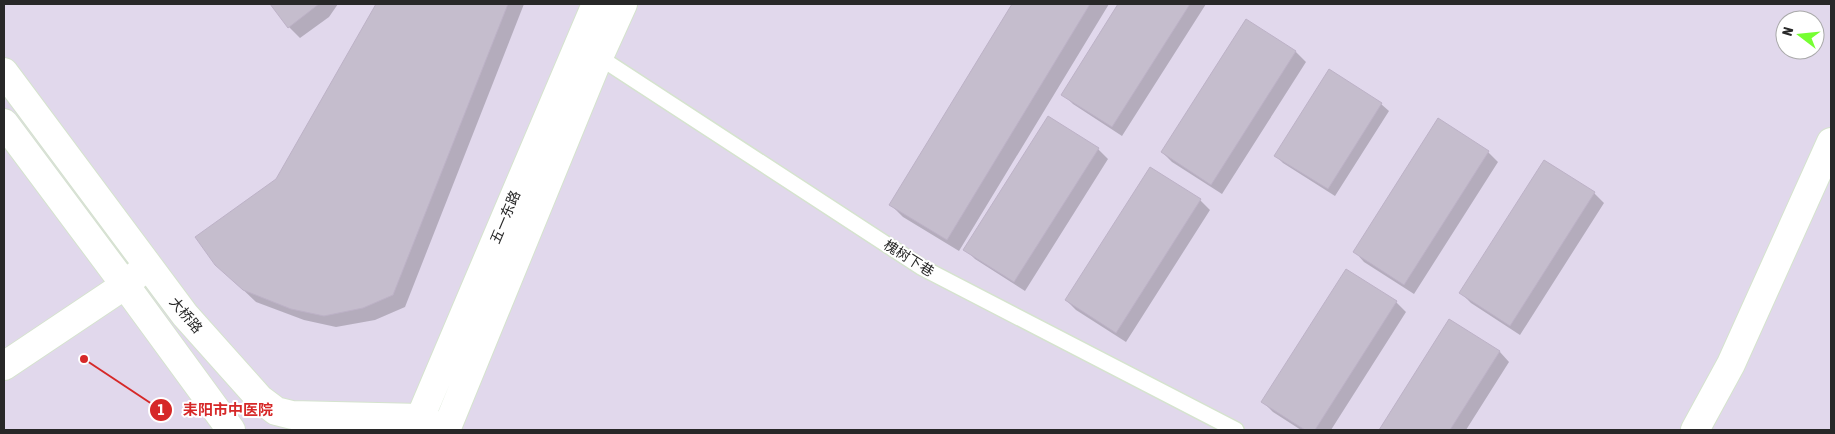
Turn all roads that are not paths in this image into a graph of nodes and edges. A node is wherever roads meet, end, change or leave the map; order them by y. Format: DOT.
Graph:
graph roads {
  1 [pos="596,4"];
  2 [pos="623,4"];
  3 [pos="599,57"];
  4 [pos="4,72"];
  5 [pos="4,123"];
  6 [pos="1831,142"];
  7 [pos="147,266"];
  8 [pos="125,285"];
  9 [pos="4,366"];
  10 [pos="432,427"];
  11 [pos="231,430"];
  12 [pos="1236,430"];
  13 [pos="1695,430"];
  1 -- 10 [label="street, 五一东路"];
  2 -- 3 [label="street, 五一东路"];
  3 -- 10 [label="street, 五一东路"];
  3 -- 12 [label="lane, 槐树下巷"];
  4 -- 7 [label="street, 大桥路"];
  5 -- 8 [label="street"];
  6 -- 13 [label="street"];
  7 -- 8 [label="street"];
  7 -- 10 [label="street, 大桥路"];
  8 -- 9 [label="street"];
  8 -- 11 [label="street"];
}
